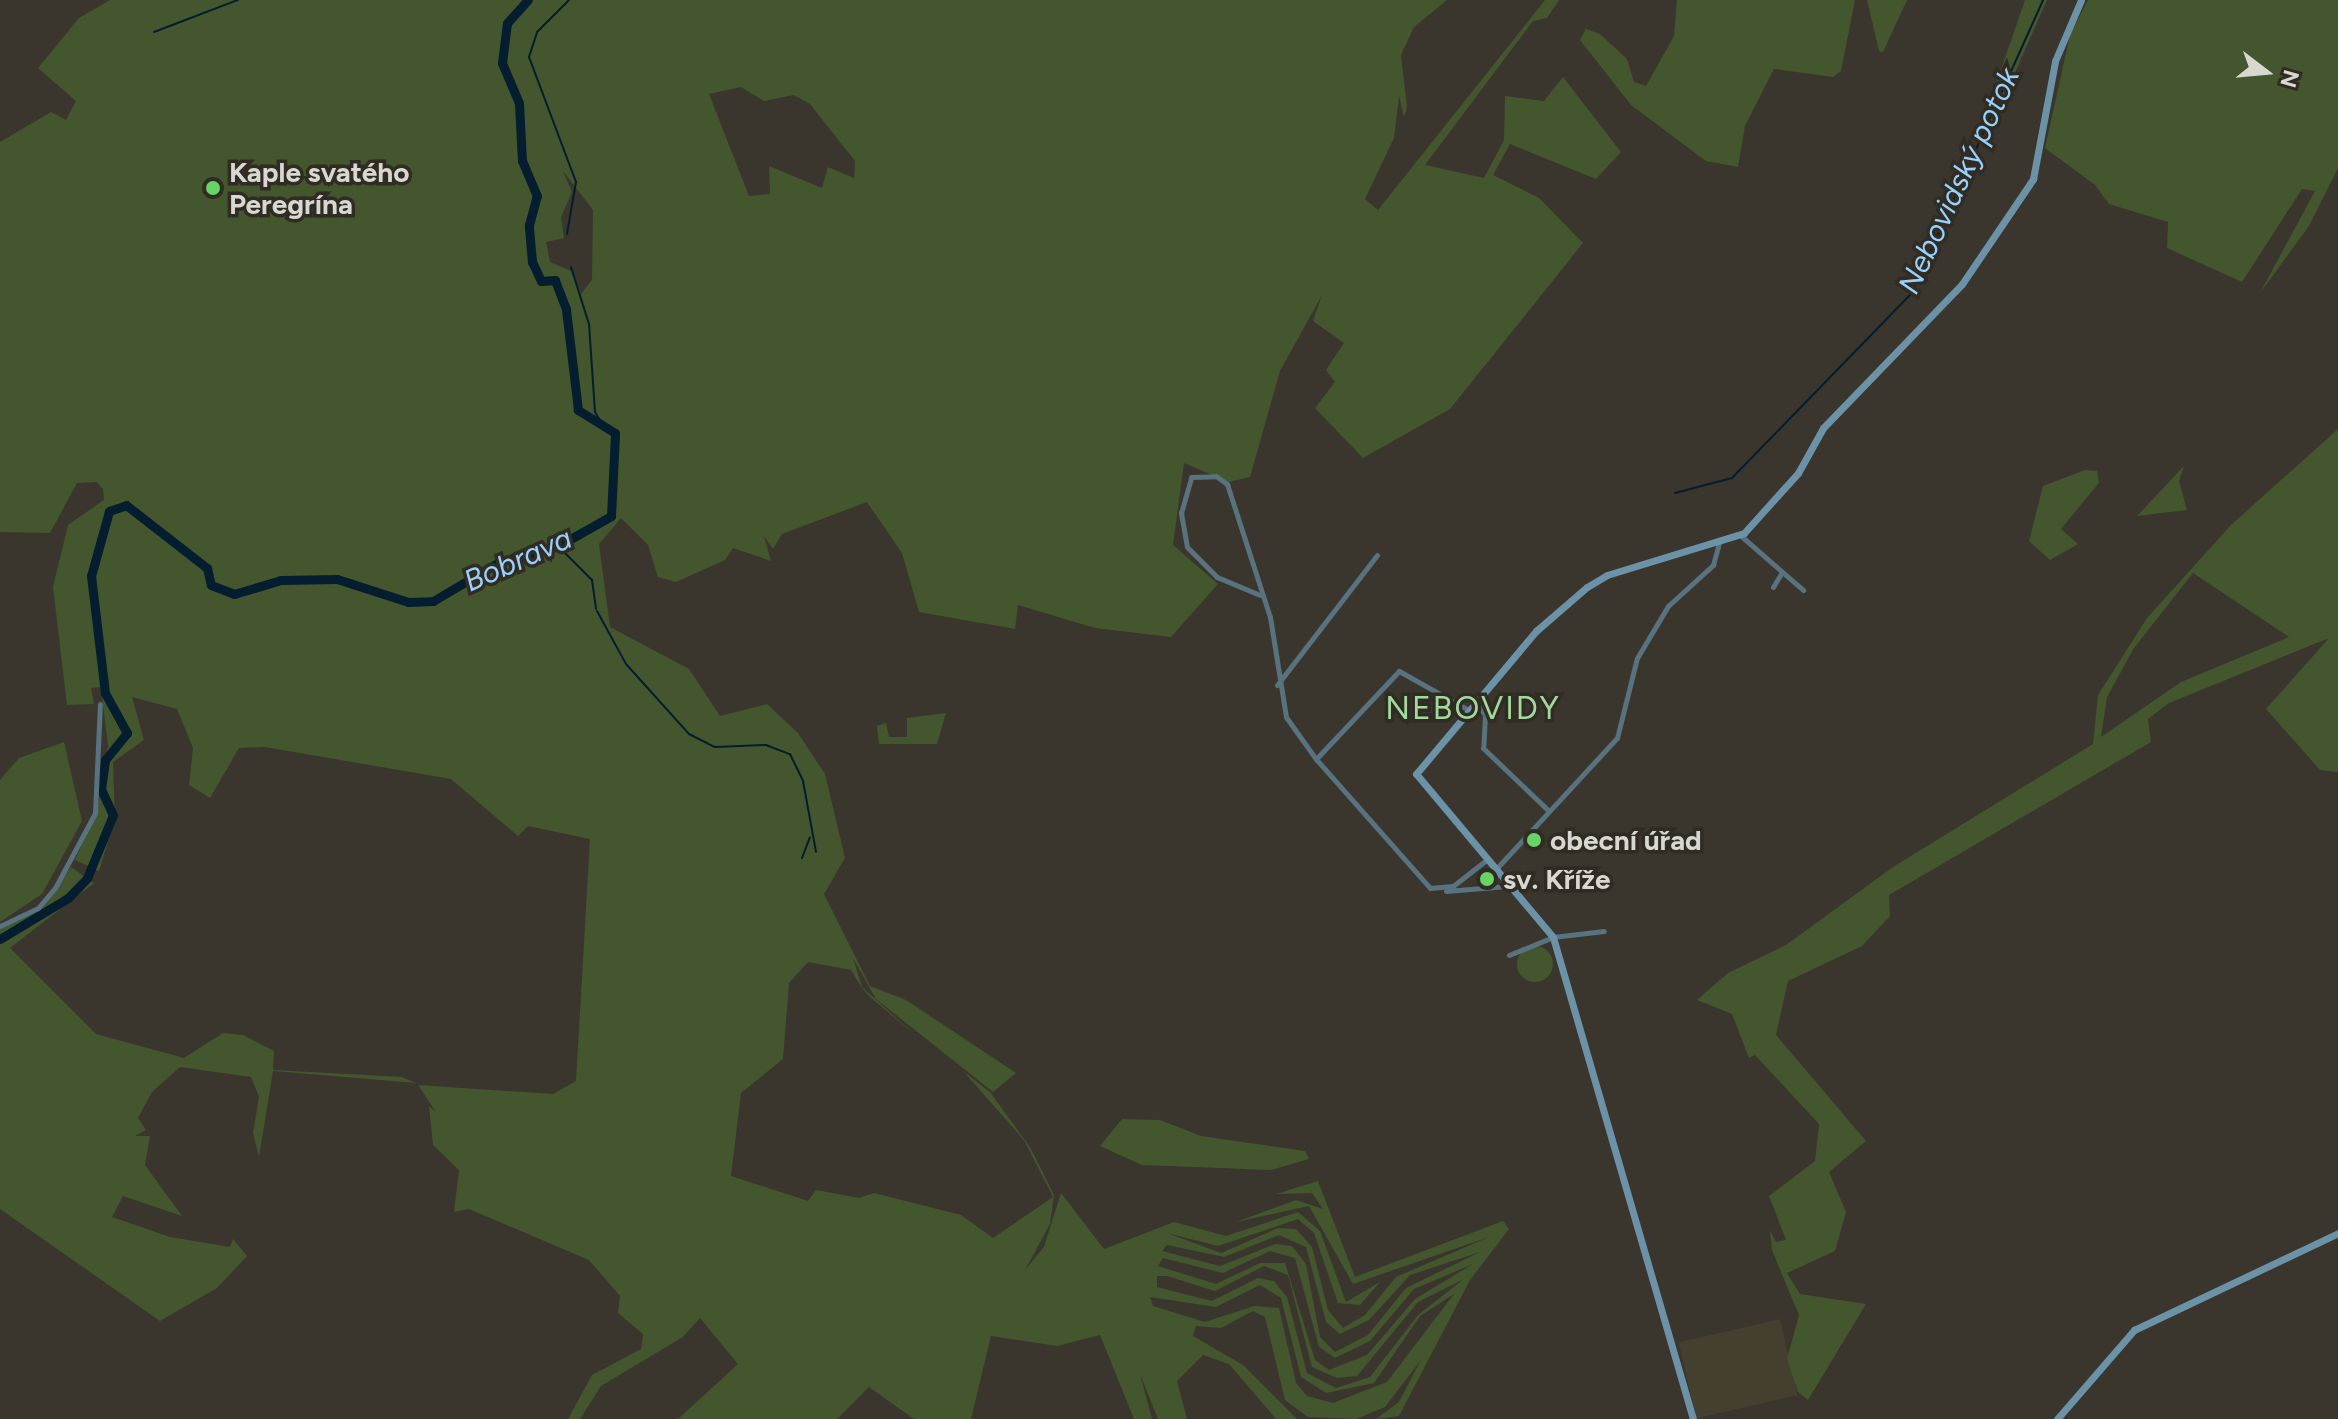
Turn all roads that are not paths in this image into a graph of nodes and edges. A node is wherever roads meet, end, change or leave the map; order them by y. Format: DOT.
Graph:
graph roads {
  1 [pos="2081,0"];
  2 [pos="1740,535"];
  3 [pos="1719,543"];
  4 [pos="1377,555"];
  5 [pos="1782,572"];
  6 [pos="1773,587"];
  7 [pos="1803,590"];
  8 [pos="1260,595"];
  9 [pos="1277,685"];
  10 [pos="1474,699"];
  11 [pos="100,704"];
  12 [pos="1465,708"];
  13 [pos="1316,759"];
  14 [pos="1549,811"];
  15 [pos="1485,861"];
  16 [pos="1494,870"];
  17 [pos="1508,886"];
  18 [pos="1441,890"];
  19 [pos="0,926"];
  20 [pos="1604,931"];
  21 [pos="1553,937"];
  22 [pos="1509,955"];
  23 [pos="2338,1233"];
  24 [pos="1693,1419"];
  25 [pos="2057,1419"];
  1 -- 2 [label="street"];
  2 -- 3 [label="street"];
  2 -- 5 [label="street"];
  3 -- 10 [label="street"];
  3 -- 14 [label="street"];
  4 -- 9 [label="street"];
  5 -- 6 [label="street"];
  5 -- 7 [label="street"];
  8 -- 8 [label="street"];
  8 -- 9 [label="street"];
  9 -- 13 [label="street"];
  10 -- 12 [label="street"];
  10 -- 14 [label="street"];
  11 -- 19 [label="street"];
  12 -- 13 [label="street"];
  12 -- 15 [label="street"];
  13 -- 18 [label="street"];
  14 -- 16 [label="street"];
  15 -- 16 [label="street"];
  15 -- 18 [label="street"];
  16 -- 17 [label="street"];
  17 -- 18 [label="street"];
  17 -- 21 [label="street"];
  20 -- 21 [label="street"];
  21 -- 22 [label="street"];
  21 -- 24 [label="street"];
  23 -- 25 [label="street"];
}
